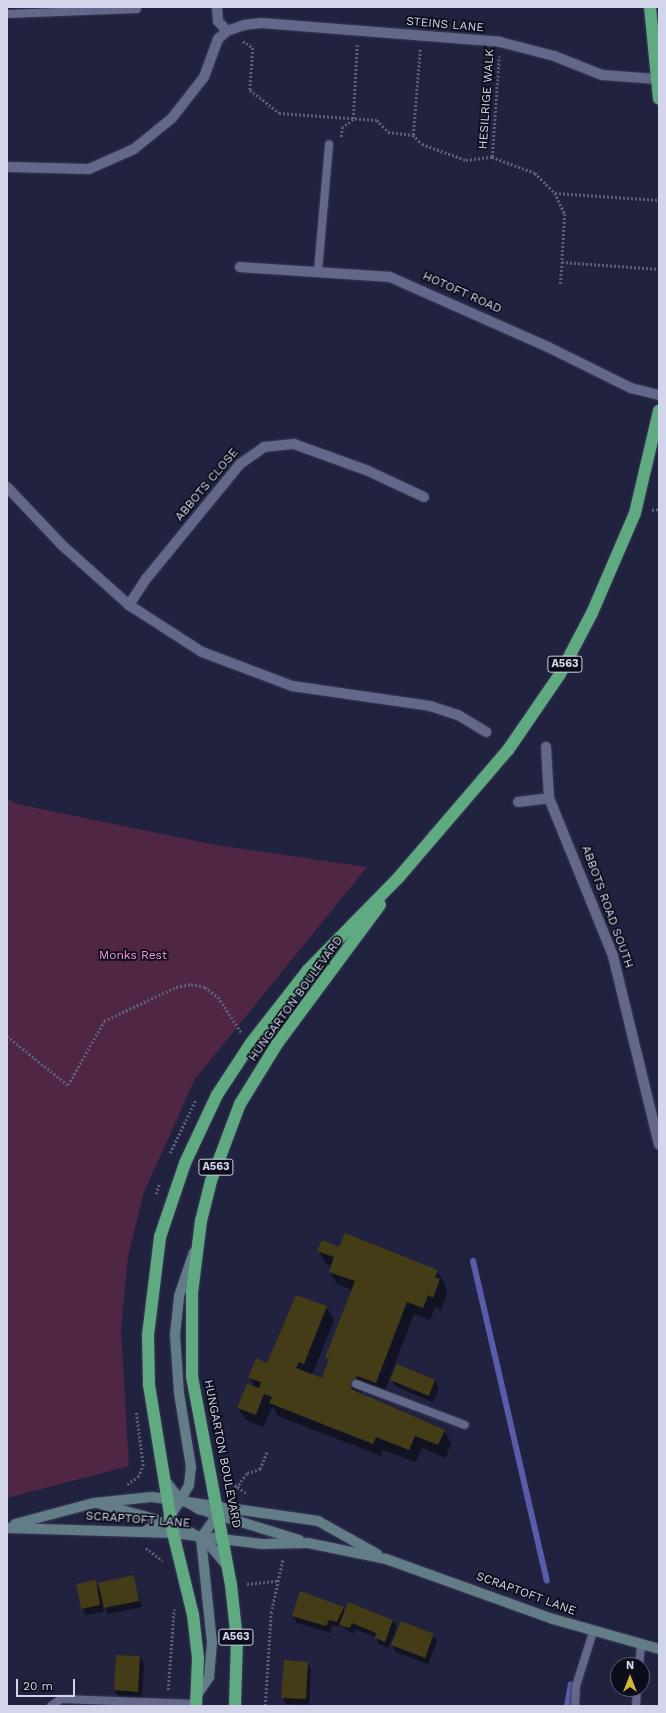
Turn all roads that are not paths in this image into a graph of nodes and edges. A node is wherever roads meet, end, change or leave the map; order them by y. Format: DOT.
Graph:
graph roads {
  1 [pos="218,7"];
  2 [pos="650,7"];
  3 [pos="137,9"];
  4 [pos="7,14"];
  5 [pos="227,31"];
  6 [pos="657,79"];
  7 [pos="659,99"];
  8 [pos="329,144"];
  9 [pos="7,167"];
  10 [pos="240,267"];
  11 [pos="318,271"];
  12 [pos="659,395"];
  13 [pos="659,411"];
  14 [pos="7,487"];
  15 [pos="424,497"];
  16 [pos="129,604"];
  17 [pos="486,732"];
  18 [pos="546,747"];
  19 [pos="549,798"];
  20 [pos="518,802"];
  21 [pos="399,877"];
  22 [pos="659,1144"];
  23 [pos="198,1240"];
  24 [pos="356,1384"];
  25 [pos="465,1425"];
  26 [pos="164,1478"];
  27 [pos="167,1499"];
  28 [pos="183,1501"];
  29 [pos="94,1503"];
  30 [pos="218,1511"];
  31 [pos="170,1523"];
  32 [pos="7,1527"];
  33 [pos="143,1532"];
  34 [pos="201,1538"];
  35 [pos="225,1542"];
  36 [pos="308,1543"];
  37 [pos="386,1559"];
  38 [pos="229,1569"];
  39 [pos="593,1632"];
  40 [pos="641,1646"];
  41 [pos="659,1649"];
  42 [pos="640,1657"];
  43 [pos="196,1702"];
  44 [pos="51,1706"];
  45 [pos="235,1706"];
  46 [pos="575,1706"];
  1 -- 5 [label="street"];
  2 -- 6 [label="highway"];
  3 -- 4 [label="lane"];
  5 -- 6 [label="street, STEINS LANE"];
  5 -- 9 [label="street"];
  6 -- 7 [label="highway"];
  8 -- 11 [label="lane"];
  10 -- 11 [label="street, HOTOFT ROAD"];
  11 -- 12 [label="street, HOTOFT ROAD"];
  13 -- 21 [label="highway, HUNGARTON BOULEVARD / A563"];
  14 -- 16 [label="street"];
  15 -- 16 [label="street, ABBOTS CLOSE"];
  16 -- 17 [label="street"];
  18 -- 19 [label="street, ABBOTS ROAD SOUTH"];
  19 -- 20 [label="street"];
  19 -- 22 [label="street, ABBOTS ROAD SOUTH"];
  21 -- 23 [label="highway, HUNGARTON BOULEVARD / A563"];
  21 -- 26 [label="highway, HUNGARTON BOULEVARD / A563"];
  23 -- 28 [label="street"];
  23 -- 30 [label="highway, HUNGARTON BOULEVARD / A563"];
  24 -- 25 [label="lane"];
  26 -- 27 [label="highway, HUNGARTON BOULEVARD / A563"];
  26 -- 28 [label="street"];
  27 -- 28 [label="street, SCRAPTOFT LANE"];
  27 -- 29 [label="street, SCRAPTOFT LANE"];
  27 -- 31 [label="highway, HUNGARTON BOULEVARD / A563"];
  28 -- 30 [label="street, SCRAPTOFT LANE"];
  28 -- 31 [label="street"];
  29 -- 31 [label="street"];
  29 -- 32 [label="street, SCRAPTOFT LANE"];
  30 -- 34 [label="street"];
  30 -- 35 [label="highway, HUNGARTON BOULEVARD / A563"];
  30 -- 36 [label="street"];
  30 -- 37 [label="street, SCRAPTOFT LANE"];
  31 -- 33 [label="street, SCRAPTOFT LANE"];
  31 -- 33 [label="street"];
  31 -- 34 [label="street, SCRAPTOFT LANE"];
  31 -- 43 [label="highway, A563"];
  32 -- 33 [label="street, SCRAPTOFT LANE"];
  34 -- 35 [label="street, SCRAPTOFT LANE"];
  34 -- 38 [label="street"];
  34 -- 43 [label="street"];
  35 -- 36 [label="street, SCRAPTOFT LANE"];
  35 -- 38 [label="highway, A563"];
  36 -- 37 [label="street, SCRAPTOFT LANE"];
  37 -- 39 [label="street, SCRAPTOFT LANE"];
  38 -- 45 [label="highway, A563"];
  39 -- 40 [label="street, SCRAPTOFT LANE"];
  39 -- 46 [label="lane"];
  40 -- 41 [label="street, SCRAPTOFT LANE"];
  40 -- 42 [label="lane"];
  43 -- 44 [label="lane"];
}
